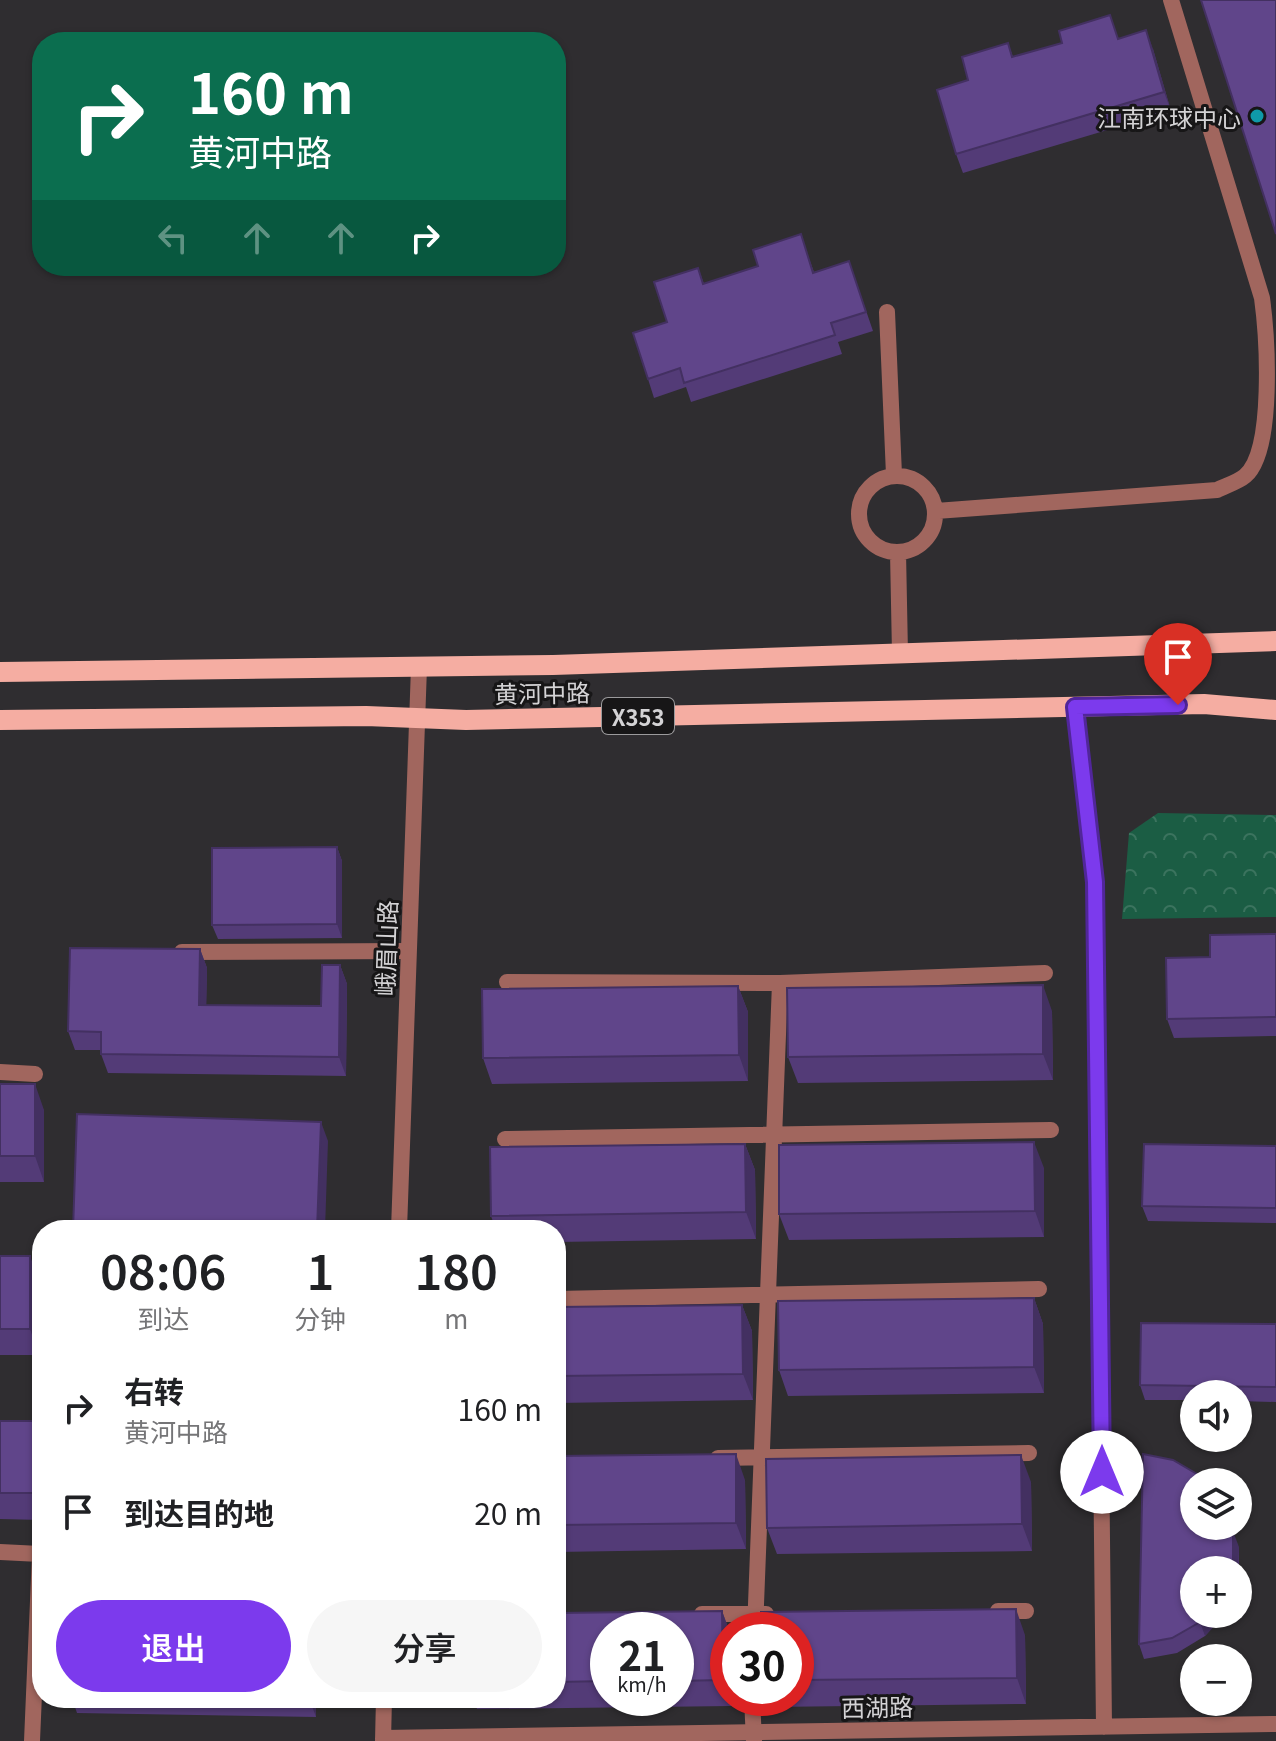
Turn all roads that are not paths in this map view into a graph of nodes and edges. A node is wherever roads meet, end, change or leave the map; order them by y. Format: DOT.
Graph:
graph roads {
  1 [pos="1171,0"];
  2 [pos="887,312"];
  3 [pos="894,475"];
  4 [pos="936,511"];
  5 [pos="898,552"];
  6 [pos="1276,641"];
  7 [pos="900,654"];
  8 [pos="419,667"];
  9 [pos="0,672"];
  10 [pos="1075,707"];
  11 [pos="1276,710"];
  12 [pos="418,719"];
  13 [pos="0,720"];
  14 [pos="408,951"];
  15 [pos="159,952"];
  16 [pos="1045,973"];
  17 [pos="507,982"];
  18 [pos="780,983"];
  19 [pos="0,1072"];
  20 [pos="35,1074"];
  21 [pos="1051,1130"];
  22 [pos="773,1135"];
  23 [pos="505,1139"];
  24 [pos="399,1220"];
  25 [pos="1039,1289"];
  26 [pos="768,1295"];
  27 [pos="566,1299"];
  28 [pos="1029,1453"];
  29 [pos="761,1458"];
  30 [pos="698,1459"];
  31 [pos="0,1552"];
  32 [pos="32,1554"];
  33 [pos="979,1611"];
  34 [pos="1026,1611"];
  35 [pos="756,1612"];
  36 [pos="33,1708"];
  37 [pos="384,1708"];
  38 [pos="752,1716"];
  39 [pos="1276,1724"];
  40 [pos="1104,1727"];
  41 [pos="752,1737"];
  42 [pos="383,1739"];
  43 [pos="32,1741"];
  1 -- 4 [label="street"];
  2 -- 3 [label="street"];
  3 -- 4 [label="street"];
  3 -- 5 [label="street"];
  4 -- 5 [label="street"];
  5 -- 7 [label="street"];
  6 -- 7 [label="main road, 黄河中路 / X353"];
  7 -- 8 [label="main road, 黄河中路 / X353"];
  8 -- 9 [label="main road, 黄河中路 / X353"];
  8 -- 12 [label="street, 峨眉山路"];
  10 -- 11 [label="main road, 黄河中路 / X353"];
  10 -- 12 [label="main road, 黄河中路 / X353"];
  10 -- 40 [label="street"];
  12 -- 13 [label="main road, 黄河中路 / X353"];
  12 -- 14 [label="street, 峨眉山路"];
  14 -- 15 [label="street"];
  14 -- 24 [label="street, 峨眉山路"];
  16 -- 18 [label="street"];
  17 -- 18 [label="street"];
  18 -- 22 [label="street"];
  19 -- 20 [label="street"];
  21 -- 22 [label="street"];
  22 -- 23 [label="street"];
  22 -- 26 [label="street"];
  25 -- 26 [label="street"];
  26 -- 27 [label="street"];
  26 -- 29 [label="street"];
  28 -- 29 [label="street"];
  29 -- 30 [label="street"];
  29 -- 35 [label="street"];
  31 -- 32 [label="street"];
  33 -- 34 [label="street"];
  36 -- 43 [label="street"];
  37 -- 42 [label="street"];
  38 -- 41 [label="street"];
  39 -- 40 [label="street, 西湖路"];
  40 -- 41 [label="street, 西湖路"];
  41 -- 42 [label="street, 西湖路"];
}
